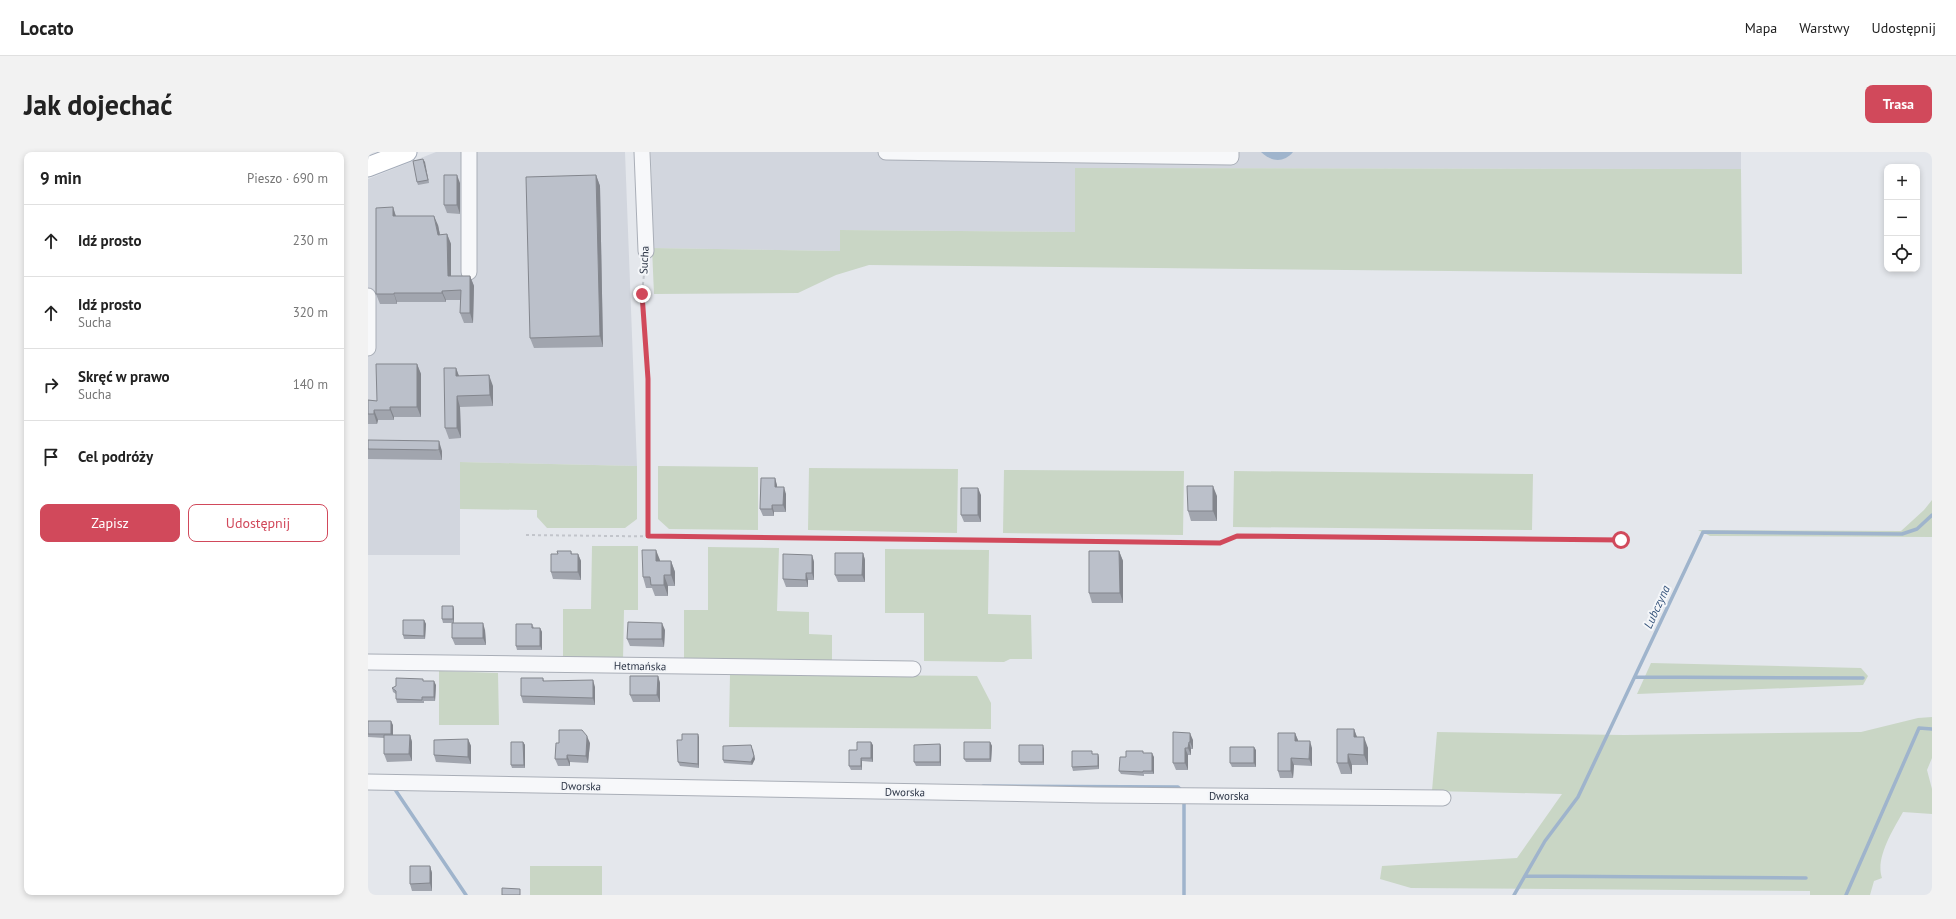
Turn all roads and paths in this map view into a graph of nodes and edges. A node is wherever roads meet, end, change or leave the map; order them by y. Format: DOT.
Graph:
graph roads {
  1 [pos="407,152"];
  2 [pos="469,152"];
  3 [pos="642,152"];
  4 [pos="886,152"];
  5 [pos="1231,152"];
  6 [pos="368,167"];
  7 [pos="646,251"];
  8 [pos="469,272"];
  9 [pos="368,296"];
  10 [pos="368,339"];
  11 [pos="368,348"];
  12 [pos="526,535"];
  13 [pos="648,536"];
  14 [pos="1621,540"];
  15 [pos="368,662"];
  16 [pos="913,669"];
  17 [pos="368,782"];
  18 [pos="1443,798"];
  1 -- 6 [label="main road"];
  2 -- 8 [label="street"];
  3 -- 7 [label="street, Sucha"];
  4 -- 5 [label="street"];
  7 -- 13 [label="path, Sucha"];
  9 -- 10 [label="street"];
  10 -- 11 [label="street"];
  12 -- 13 [label="path"];
  13 -- 14 [label="path"];
  15 -- 16 [label="street, Hetmańska"];
  17 -- 18 [label="street, Dworska"];
}
